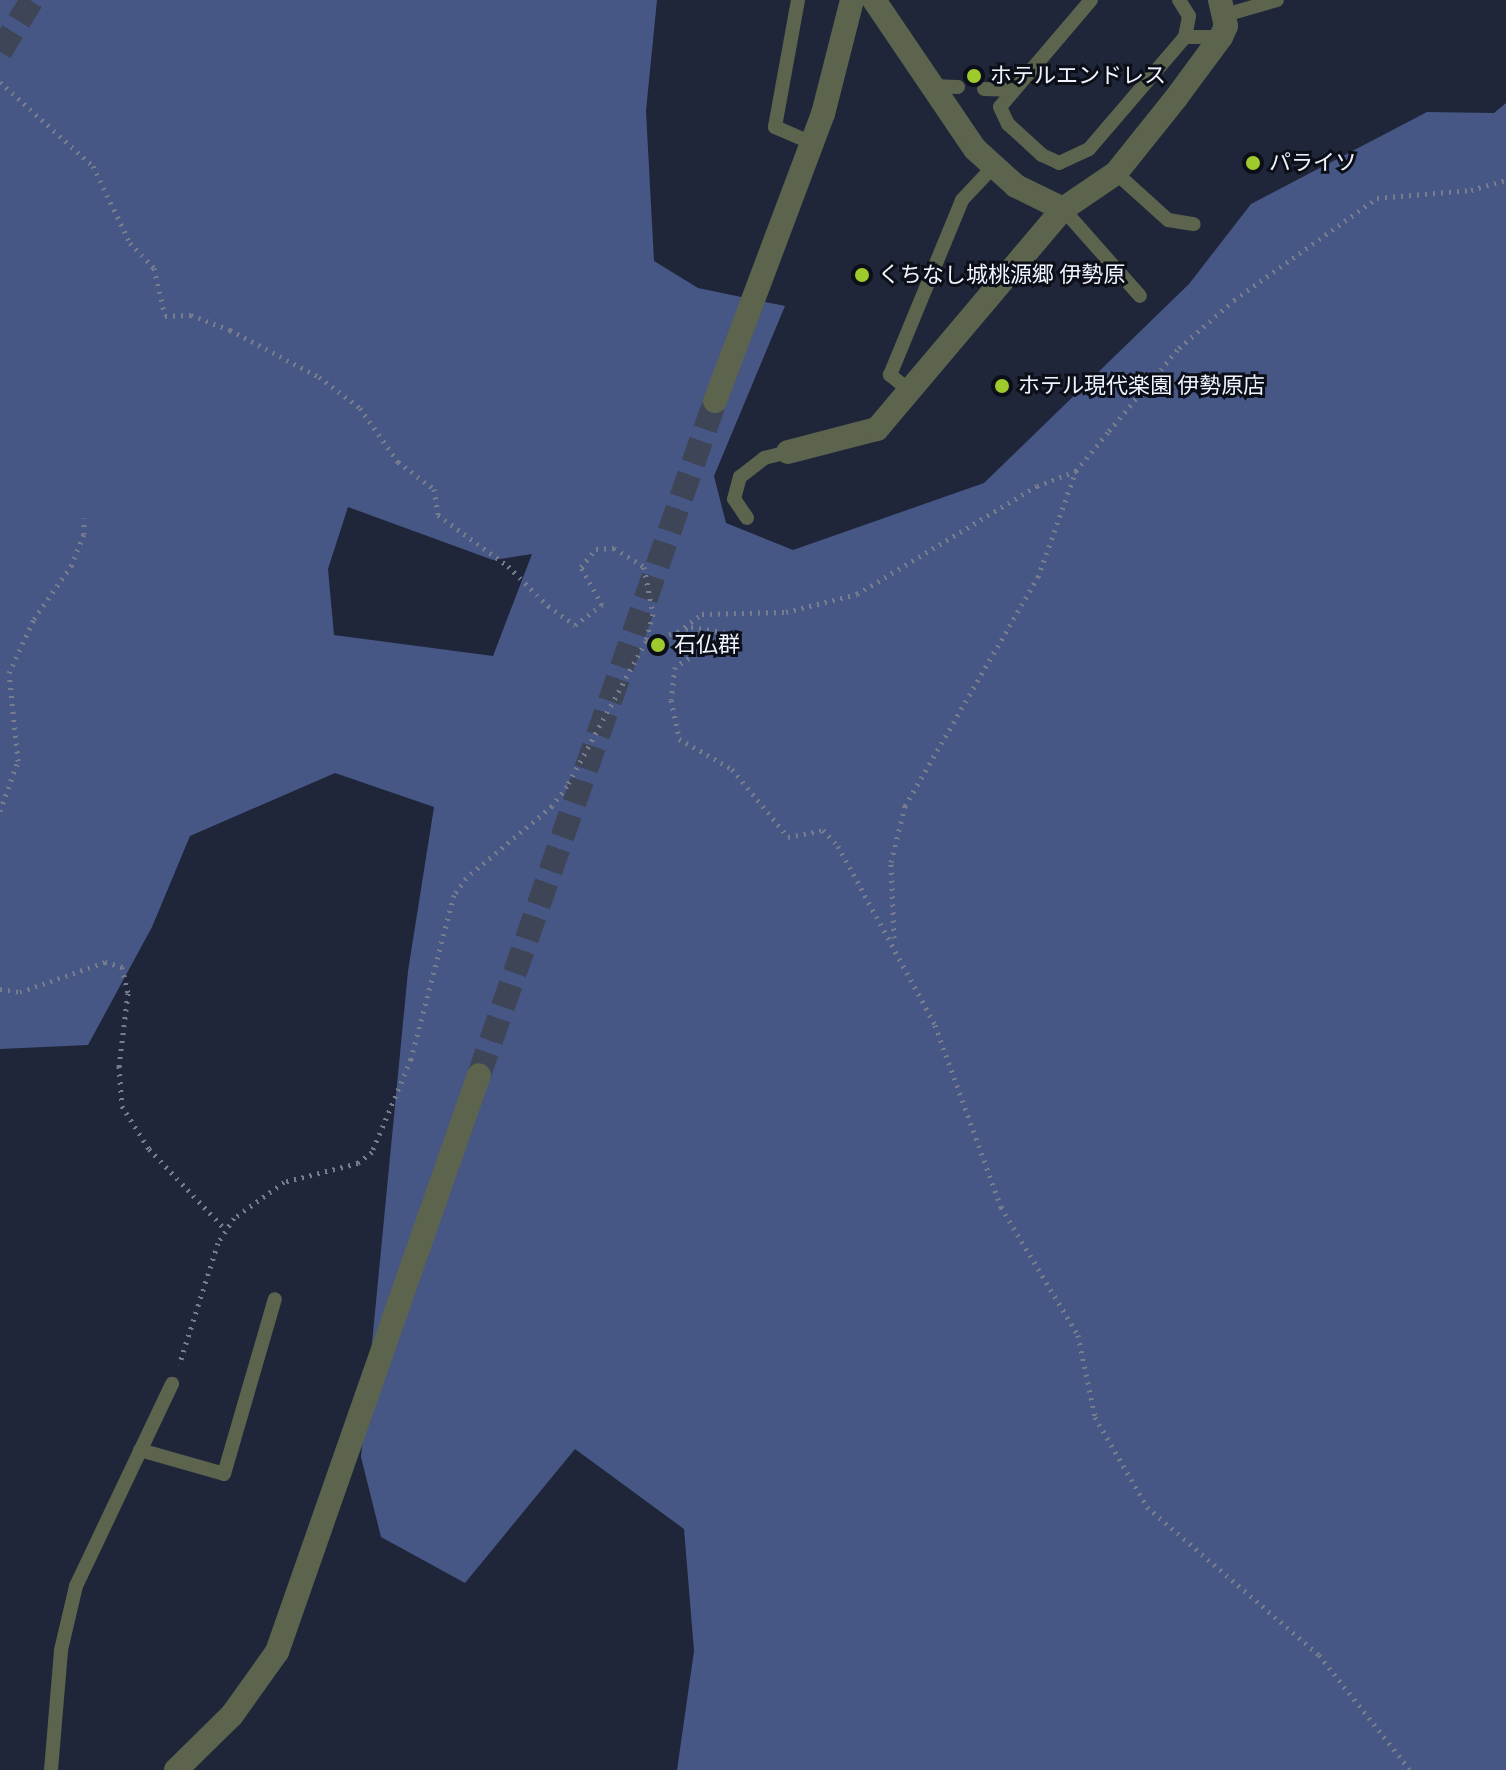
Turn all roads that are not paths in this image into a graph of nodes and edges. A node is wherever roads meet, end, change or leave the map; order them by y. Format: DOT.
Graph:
graph roads {
  1 [pos="798,0"];
  2 [pos="852,0"];
  3 [pos="874,0"];
  4 [pos="1091,0"];
  5 [pos="1179,0"];
  6 [pos="1277,0"];
  7 [pos="1222,17"];
  8 [pos="1185,37"];
  9 [pos="932,86"];
  10 [pos="958,87"];
  11 [pos="984,89"];
  12 [pos="1009,90"];
  13 [pos="812,143"];
  14 [pos="993,167"];
  15 [pos="1116,173"];
  16 [pos="1063,209"];
  17 [pos="1194,224"];
  18 [pos="1140,296"];
  19 [pos="910,391"];
  20 [pos="715,401"];
  21 [pos="788,452"];
  22 [pos="747,518"];
  23 [pos="479,1075"];
  24 [pos="275,1299"];
  25 [pos="172,1384"];
  26 [pos="140,1450"];
  27 [pos="51,1770"];
  28 [pos="176,1770"];
  1 -- 13 [label="lane"];
  2 -- 13 [label="street"];
  3 -- 9 [label="street"];
  4 -- 12 [label="lane"];
  5 -- 8 [label="lane"];
  6 -- 7 [label="lane"];
  7 -- 8 [label="lane"];
  7 -- 15 [label="street"];
  8 -- 12 [label="lane"];
  9 -- 10 [label="lane"];
  9 -- 14 [label="street"];
  11 -- 12 [label="lane"];
  13 -- 20 [label="street"];
  14 -- 16 [label="street"];
  14 -- 19 [label="lane"];
  15 -- 16 [label="street"];
  15 -- 17 [label="lane"];
  16 -- 18 [label="lane"];
  16 -- 19 [label="street"];
  19 -- 21 [label="street"];
  21 -- 22 [label="lane"];
  23 -- 28 [label="street"];
  24 -- 26 [label="lane"];
  25 -- 26 [label="lane"];
  26 -- 27 [label="lane"];
}
